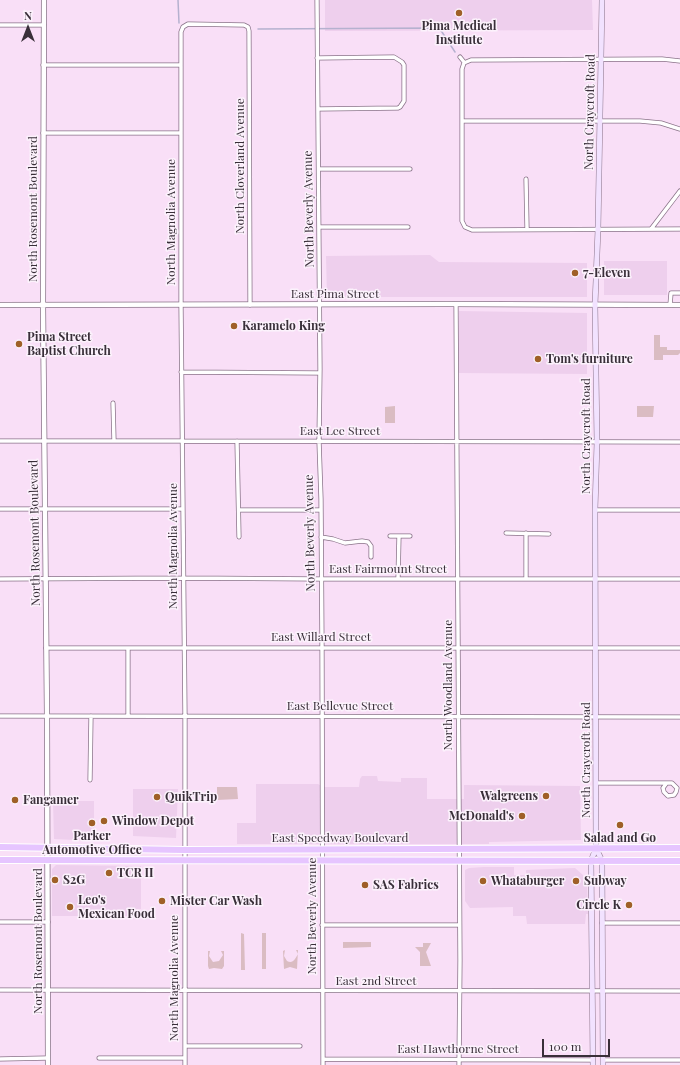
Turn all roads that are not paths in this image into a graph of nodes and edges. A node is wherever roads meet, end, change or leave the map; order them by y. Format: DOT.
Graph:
graph roads {
  1 [pos="44,0"];
  2 [pos="317,0"];
  3 [pos="602,0"];
  4 [pos="0,25"];
  5 [pos="44,25"];
  6 [pos="248,27"];
  7 [pos="460,57"];
  8 [pos="317,58"];
  9 [pos="601,59"];
  10 [pos="680,61"];
  11 [pos="464,62"];
  12 [pos="181,64"];
  13 [pos="43,65"];
  14 [pos="318,109"];
  15 [pos="462,121"];
  16 [pos="599,121"];
  17 [pos="680,129"];
  18 [pos="43,133"];
  19 [pos="180,133"];
  20 [pos="319,169"];
  21 [pos="410,169"];
  22 [pos="526,179"];
  23 [pos="680,191"];
  24 [pos="319,227"];
  25 [pos="408,228"];
  26 [pos="527,229"];
  27 [pos="598,229"];
  28 [pos="651,229"];
  29 [pos="680,229"];
  30 [pos="680,293"];
  31 [pos="320,304"];
  32 [pos="456,304"];
  33 [pos="0,305"];
  34 [pos="42,305"];
  35 [pos="181,305"];
  36 [pos="250,305"];
  37 [pos="595,305"];
  38 [pos="670,305"];
  39 [pos="680,305"];
  40 [pos="181,372"];
  41 [pos="320,373"];
  42 [pos="113,403"];
  43 [pos="0,441"];
  44 [pos="114,441"];
  45 [pos="182,441"];
  46 [pos="238,441"];
  47 [pos="318,441"];
  48 [pos="44,442"];
  49 [pos="456,442"];
  50 [pos="597,442"];
  51 [pos="680,442"];
  52 [pos="0,509"];
  53 [pos="183,509"];
  54 [pos="45,510"];
  55 [pos="239,510"];
  56 [pos="320,510"];
  57 [pos="595,510"];
  58 [pos="680,510"];
  59 [pos="506,533"];
  60 [pos="526,533"];
  61 [pos="549,534"];
  62 [pos="390,536"];
  63 [pos="399,536"];
  64 [pos="410,536"];
  65 [pos="239,537"];
  66 [pos="321,537"];
  67 [pos="371,557"];
  68 [pos="184,578"];
  69 [pos="0,579"];
  70 [pos="46,579"];
  71 [pos="320,579"];
  72 [pos="398,579"];
  73 [pos="458,579"];
  74 [pos="526,579"];
  75 [pos="596,579"];
  76 [pos="680,579"];
  77 [pos="184,647"];
  78 [pos="322,647"];
  79 [pos="458,647"];
  80 [pos="46,648"];
  81 [pos="128,648"];
  82 [pos="595,648"];
  83 [pos="680,648"];
  84 [pos="128,715"];
  85 [pos="0,716"];
  86 [pos="47,716"];
  87 [pos="91,716"];
  88 [pos="185,716"];
  89 [pos="321,716"];
  90 [pos="458,717"];
  91 [pos="596,717"];
  92 [pos="680,717"];
  93 [pos="90,780"];
  94 [pos="596,783"];
  95 [pos="666,784"];
  96 [pos="0,847"];
  97 [pos="48,848"];
  98 [pos="596,848"];
  99 [pos="680,848"];
  100 [pos="322,849"];
  101 [pos="459,849"];
  102 [pos="184,850"];
  103 [pos="0,860"];
  104 [pos="48,860"];
  105 [pos="459,860"];
  106 [pos="184,861"];
  107 [pos="322,861"];
  108 [pos="591,861"];
  109 [pos="602,861"];
  110 [pos="680,861"];
  111 [pos="0,922"];
  112 [pos="48,922"];
  113 [pos="602,923"];
  114 [pos="680,923"];
  115 [pos="322,925"];
  116 [pos="459,925"];
  117 [pos="0,990"];
  118 [pos="48,990"];
  119 [pos="184,990"];
  120 [pos="459,990"];
  121 [pos="323,991"];
  122 [pos="593,991"];
  123 [pos="680,991"];
  124 [pos="603,992"];
  125 [pos="184,1046"];
  126 [pos="300,1046"];
  127 [pos="0,1058"];
  128 [pos="48,1058"];
  129 [pos="99,1058"];
  130 [pos="185,1058"];
  131 [pos="323,1059"];
  132 [pos="459,1059"];
  133 [pos="680,1060"];
  134 [pos="593,1063"];
  135 [pos="603,1063"];
  136 [pos="48,1065"];
  137 [pos="185,1065"];
  138 [pos="323,1065"];
  139 [pos="459,1065"];
  1 -- 5 [label="street, North Rosemont Boulevard"];
  2 -- 8 [label="street, North Beverly Avenue"];
  3 -- 9 [label="main road, North Craycroft Road"];
  4 -- 5 [label="street"];
  5 -- 13 [label="street, North Rosemont Boulevard"];
  6 -- 12 [label="street, North Magnolia Avenue"];
  6 -- 36 [label="street, North Cloverland Avenue"];
  7 -- 11 [label="street"];
  8 -- 14 [label="street, North Beverly Avenue"];
  8 -- 14 [label="street"];
  9 -- 10 [label="street"];
  9 -- 11 [label="street"];
  9 -- 16 [label="main road, North Craycroft Road"];
  11 -- 15 [label="street"];
  12 -- 13 [label="street"];
  12 -- 19 [label="street, North Magnolia Avenue"];
  13 -- 18 [label="street, North Rosemont Boulevard"];
  14 -- 20 [label="street, North Beverly Avenue"];
  15 -- 16 [label="street"];
  15 -- 26 [label="street"];
  16 -- 17 [label="street"];
  16 -- 27 [label="main road, North Craycroft Road"];
  18 -- 19 [label="street"];
  18 -- 34 [label="street, North Rosemont Boulevard"];
  19 -- 35 [label="street, North Magnolia Avenue"];
  20 -- 21 [label="street"];
  20 -- 24 [label="street, North Beverly Avenue"];
  22 -- 26 [label="street"];
  23 -- 28 [label="street"];
  24 -- 25 [label="street"];
  24 -- 31 [label="street, North Beverly Avenue"];
  26 -- 27 [label="street"];
  27 -- 28 [label="street"];
  27 -- 37 [label="main road, North Craycroft Road"];
  28 -- 29 [label="street"];
  30 -- 38 [label="street"];
  31 -- 32 [label="street, East Pima Street"];
  31 -- 36 [label="street, East Pima Street"];
  31 -- 41 [label="street, North Beverly Avenue"];
  32 -- 37 [label="street, East Pima Street"];
  32 -- 49 [label="street, North Woodland Avenue"];
  33 -- 34 [label="street, East Pima Street"];
  34 -- 35 [label="street, East Pima Street"];
  34 -- 48 [label="street, North Rosemont Boulevard"];
  35 -- 36 [label="street, East Pima Street"];
  35 -- 40 [label="street, North Magnolia Avenue"];
  37 -- 38 [label="street, East Pima Street"];
  37 -- 50 [label="main road, North Craycroft Road"];
  38 -- 39 [label="street, East Pima Street"];
  40 -- 41 [label="street"];
  40 -- 45 [label="street, North Magnolia Avenue"];
  41 -- 47 [label="street, North Beverly Avenue"];
  42 -- 44 [label="street"];
  43 -- 48 [label="street, East Lee Street"];
  44 -- 45 [label="street, East Lee Street"];
  44 -- 48 [label="street, East Lee Street"];
  45 -- 46 [label="street, East Lee Street"];
  45 -- 53 [label="street, North Magnolia Avenue"];
  46 -- 47 [label="street, East Lee Street"];
  46 -- 55 [label="street"];
  47 -- 49 [label="street, East Lee Street"];
  47 -- 56 [label="street, North Beverly Avenue"];
  48 -- 54 [label="street, North Rosemont Boulevard"];
  49 -- 50 [label="street, East Lee Street"];
  49 -- 73 [label="street, North Woodland Avenue"];
  50 -- 51 [label="street, East Lee Street"];
  50 -- 57 [label="main road, North Craycroft Road"];
  52 -- 54 [label="street"];
  53 -- 54 [label="street"];
  53 -- 68 [label="street, North Magnolia Avenue"];
  54 -- 70 [label="street, North Rosemont Boulevard"];
  55 -- 56 [label="street"];
  55 -- 65 [label="street"];
  56 -- 66 [label="street, North Beverly Avenue"];
  57 -- 58 [label="street"];
  57 -- 75 [label="main road, North Craycroft Road"];
  59 -- 60 [label="street"];
  60 -- 61 [label="street"];
  60 -- 74 [label="street"];
  62 -- 63 [label="street"];
  63 -- 64 [label="street"];
  63 -- 72 [label="street"];
  66 -- 67 [label="street"];
  66 -- 71 [label="street, North Beverly Avenue"];
  68 -- 70 [label="street, East Fairmount Street"];
  68 -- 71 [label="street, East Fairmount Street"];
  68 -- 77 [label="street, North Magnolia Avenue"];
  69 -- 70 [label="street, East Fairmount Street"];
  70 -- 80 [label="street, North Rosemont Boulevard"];
  71 -- 72 [label="street, East Fairmount Street"];
  71 -- 78 [label="street, North Beverly Avenue"];
  72 -- 73 [label="street, East Fairmount Street"];
  73 -- 74 [label="street, East Fairmount Street"];
  73 -- 79 [label="street, North Woodland Avenue"];
  74 -- 75 [label="street, East Fairmount Street"];
  75 -- 76 [label="street, East Fairmount Street"];
  75 -- 82 [label="main road, North Craycroft Road"];
  77 -- 78 [label="street, East Willard Street"];
  77 -- 81 [label="street, East Willard Street"];
  77 -- 88 [label="street, North Magnolia Avenue"];
  78 -- 79 [label="street, East Willard Street"];
  78 -- 89 [label="street, North Beverly Avenue"];
  79 -- 82 [label="street, East Willard Street"];
  79 -- 90 [label="street, North Woodland Avenue"];
  80 -- 81 [label="street, East Willard Street"];
  80 -- 86 [label="street, North Rosemont Boulevard"];
  81 -- 84 [label="street"];
  82 -- 83 [label="street, East Willard Street"];
  82 -- 91 [label="main road, North Craycroft Road"];
  84 -- 87 [label="street, East Bellevue Street"];
  84 -- 88 [label="street, East Bellevue Street"];
  85 -- 86 [label="street, East Bellevue Street"];
  86 -- 87 [label="street, East Bellevue Street"];
  86 -- 97 [label="street, North Rosemont Boulevard"];
  87 -- 93 [label="street"];
  88 -- 89 [label="street, East Bellevue Street"];
  88 -- 102 [label="street, North Magnolia Avenue"];
  89 -- 90 [label="street, East Bellevue Street"];
  89 -- 100 [label="street, North Beverly Avenue"];
  90 -- 91 [label="street, East Bellevue Street"];
  90 -- 101 [label="street, North Woodland Avenue"];
  91 -- 92 [label="street, East Bellevue Street"];
  91 -- 94 [label="main road, North Craycroft Road"];
  94 -- 95 [label="street"];
  94 -- 98 [label="main road, North Craycroft Road"];
  96 -- 97 [label="main road, East Speedway Boulevard"];
  97 -- 102 [label="main road, East Speedway Boulevard"];
  97 -- 104 [label="street, North Rosemont Boulevard"];
  98 -- 99 [label="main road, East Speedway Boulevard"];
  98 -- 101 [label="main road, East Speedway Boulevard"];
  98 -- 108 [label="main road, North Craycroft Road"];
  98 -- 109 [label="main road, North Craycroft Road"];
  100 -- 101 [label="main road, East Speedway Boulevard"];
  100 -- 102 [label="main road, East Speedway Boulevard"];
  100 -- 107 [label="street, North Beverly Avenue"];
  101 -- 105 [label="street, North Woodland Avenue"];
  102 -- 106 [label="street, North Magnolia Avenue"];
  103 -- 104 [label="main road, East Speedway Boulevard"];
  104 -- 106 [label="main road, East Speedway Boulevard"];
  104 -- 112 [label="street, North Rosemont Boulevard"];
  105 -- 107 [label="main road, East Speedway Boulevard"];
  105 -- 108 [label="main road, East Speedway Boulevard"];
  105 -- 116 [label="street, North Woodland Avenue"];
  106 -- 107 [label="main road, East Speedway Boulevard"];
  106 -- 119 [label="street, North Magnolia Avenue"];
  107 -- 115 [label="street, North Beverly Avenue"];
  108 -- 109 [label="main road, East Speedway Boulevard"];
  108 -- 122 [label="main road, North Craycroft Road"];
  109 -- 110 [label="main road, East Speedway Boulevard"];
  109 -- 113 [label="main road, North Craycroft Road"];
  111 -- 112 [label="street"];
  112 -- 118 [label="street, North Rosemont Boulevard"];
  113 -- 114 [label="street"];
  113 -- 124 [label="main road, North Craycroft Road"];
  115 -- 116 [label="street"];
  115 -- 121 [label="street, North Beverly Avenue"];
  116 -- 120 [label="street, North Woodland Avenue"];
  117 -- 118 [label="street, East 2nd Street"];
  118 -- 119 [label="street, East 2nd Street"];
  118 -- 128 [label="street, North Rosemont Boulevard"];
  119 -- 121 [label="street, East 2nd Street"];
  119 -- 125 [label="street, North Magnolia Avenue"];
  120 -- 121 [label="street, East 2nd Street"];
  120 -- 122 [label="street, East 2nd Street"];
  120 -- 132 [label="street, North Woodland Avenue"];
  121 -- 131 [label="street, North Beverly Avenue"];
  122 -- 124 [label="street, East 2nd Street"];
  122 -- 134 [label="main road, North Craycroft Road"];
  123 -- 124 [label="street, East 2nd Street"];
  124 -- 135 [label="main road, North Craycroft Road"];
  125 -- 126 [label="street"];
  125 -- 130 [label="street, North Magnolia Avenue"];
  127 -- 128 [label="street"];
  128 -- 136 [label="street, North Rosemont Boulevard"];
  129 -- 130 [label="street"];
  130 -- 137 [label="street, North Magnolia Avenue"];
  131 -- 132 [label="street, East Hawthorne Street"];
  131 -- 138 [label="street, North Beverly Avenue"];
  132 -- 134 [label="street, East Hawthorne Street"];
  132 -- 139 [label="street, North Woodland Avenue"];
  133 -- 135 [label="street"];
}
